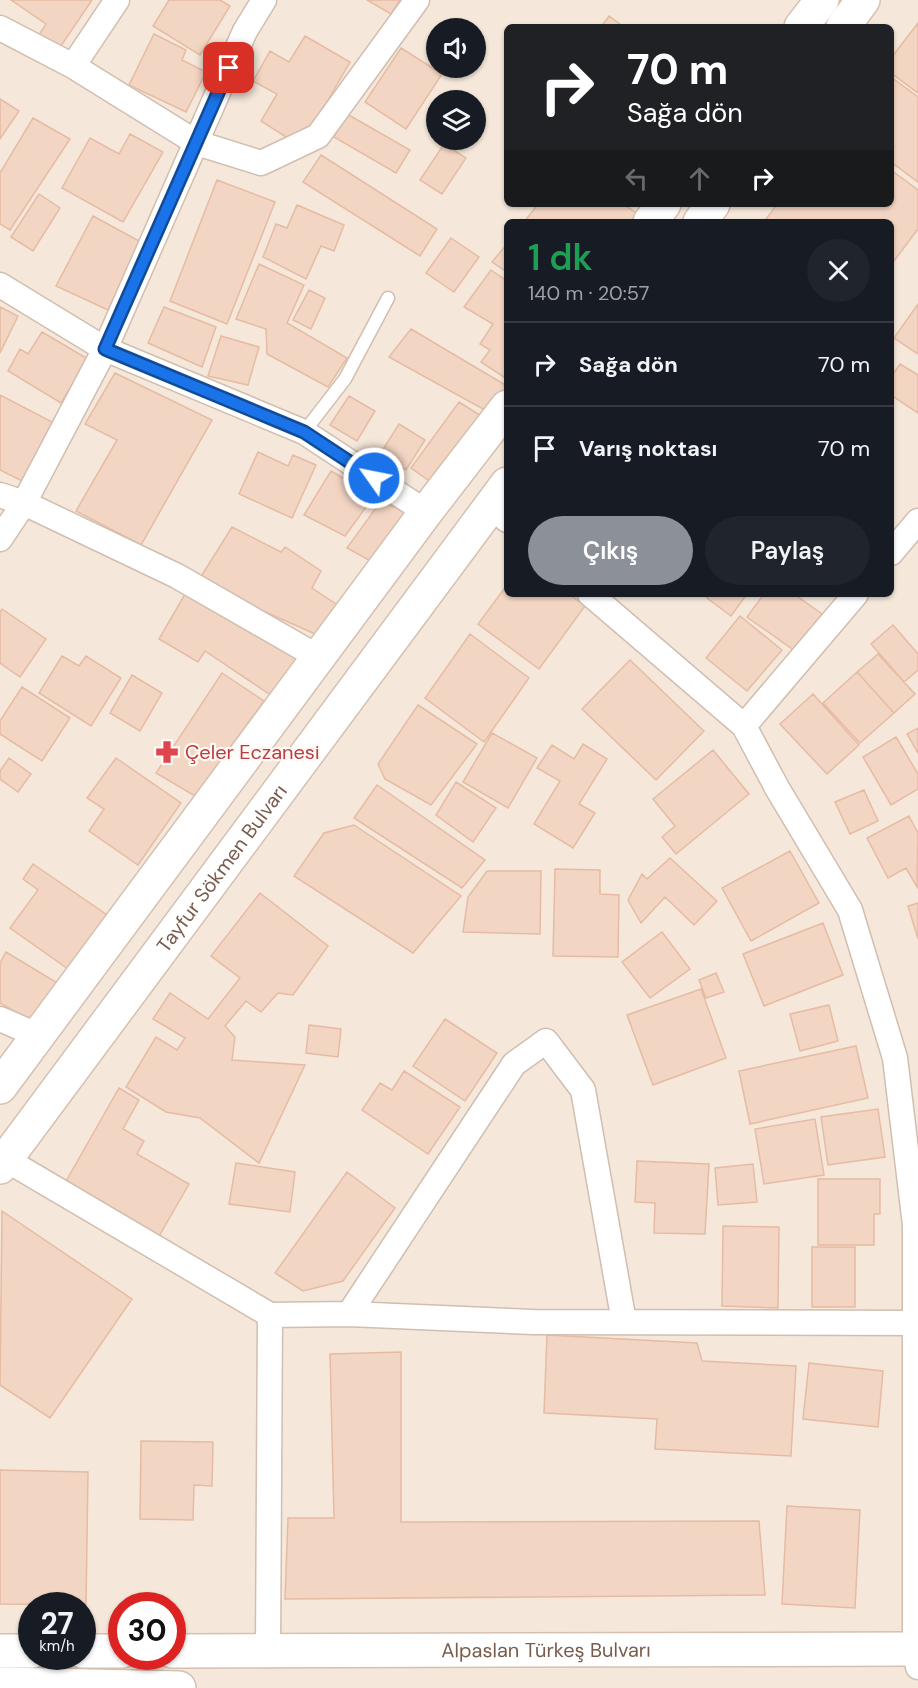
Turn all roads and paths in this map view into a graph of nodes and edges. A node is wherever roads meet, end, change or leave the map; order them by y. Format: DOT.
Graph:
graph roads {
  1 [pos="117,0"];
  2 [pos="264,0"];
  3 [pos="417,0"];
  4 [pos="822,0"];
  5 [pos="863,0"];
  6 [pos="803,24"];
  7 [pos="845,24"];
  8 [pos="0,28"];
  9 [pos="73,66"];
  10 [pos="197,143"];
  11 [pos="662,207"];
  12 [pos="652,219"];
  13 [pos="0,285"];
  14 [pos="388,298"];
  15 [pos="105,349"];
  16 [pos="504,411"];
  17 [pos="304,432"];
  18 [pos="0,495"];
  19 [pos="24,503"];
  20 [pos="502,503"];
  21 [pos="426,512"];
  22 [pos="918,521"];
  23 [pos="0,539"];
  24 [pos="894,549"];
  25 [pos="594,597"];
  26 [pos="853,597"];
  27 [pos="318,657"];
  28 [pos="744,726"];
  29 [pos="0,1019"];
  30 [pos="37,1035"];
  31 [pos="0,1087"];
  32 [pos="3,1163"];
  33 [pos="349,1314"];
  34 [pos="270,1315"];
  35 [pos="624,1322"];
  36 [pos="916,1323"];
  37 [pos="268,1650"];
  38 [pos="0,1651"];
  39 [pos="18,1651"];
  40 [pos="186,1651"];
  41 [pos="917,1655"];
  42 [pos="0,1684"];
  43 [pos="42,1686"];
  44 [pos="179,1688"];
  1 -- 9 [label="street"];
  2 -- 10 [label="street"];
  3 -- 10 [label="street"];
  4 -- 6 [label="main road"];
  5 -- 7 [label="main road"];
  8 -- 9 [label="street"];
  9 -- 10 [label="street"];
  10 -- 15 [label="street"];
  11 -- 12 [label="main road"];
  13 -- 15 [label="street"];
  14 -- 17 [label="lane"];
  15 -- 17 [label="street"];
  15 -- 19 [label="street"];
  16 -- 21 [label="main road"];
  17 -- 21 [label="street"];
  18 -- 19 [label="street"];
  19 -- 23 [label="street"];
  19 -- 27 [label="street"];
  20 -- 32 [label="main road, Tayfur Sökmen Bulvarı"];
  21 -- 27 [label="main road"];
  22 -- 24 [label="street"];
  25 -- 28 [label="street"];
  26 -- 28 [label="street"];
  27 -- 30 [label="main road"];
  28 -- 36 [label="street"];
  29 -- 30 [label="street"];
  30 -- 31 [label="main road"];
  32 -- 34 [label="street"];
  33 -- 34 [label="street"];
  33 -- 35 [label="street"];
  33 -- 35 [label="street"];
  34 -- 37 [label="street"];
  35 -- 36 [label="street"];
  36 -- 41 [label="street"];
  37 -- 40 [label="main road, Alpaslan Türkeş Bulvarı"];
  37 -- 41 [label="main road, Alpaslan Türkeş Bulvarı"];
  38 -- 39 [label="main road"];
  42 -- 43 [label="main road"];
  43 -- 44 [label="main road"];
}
